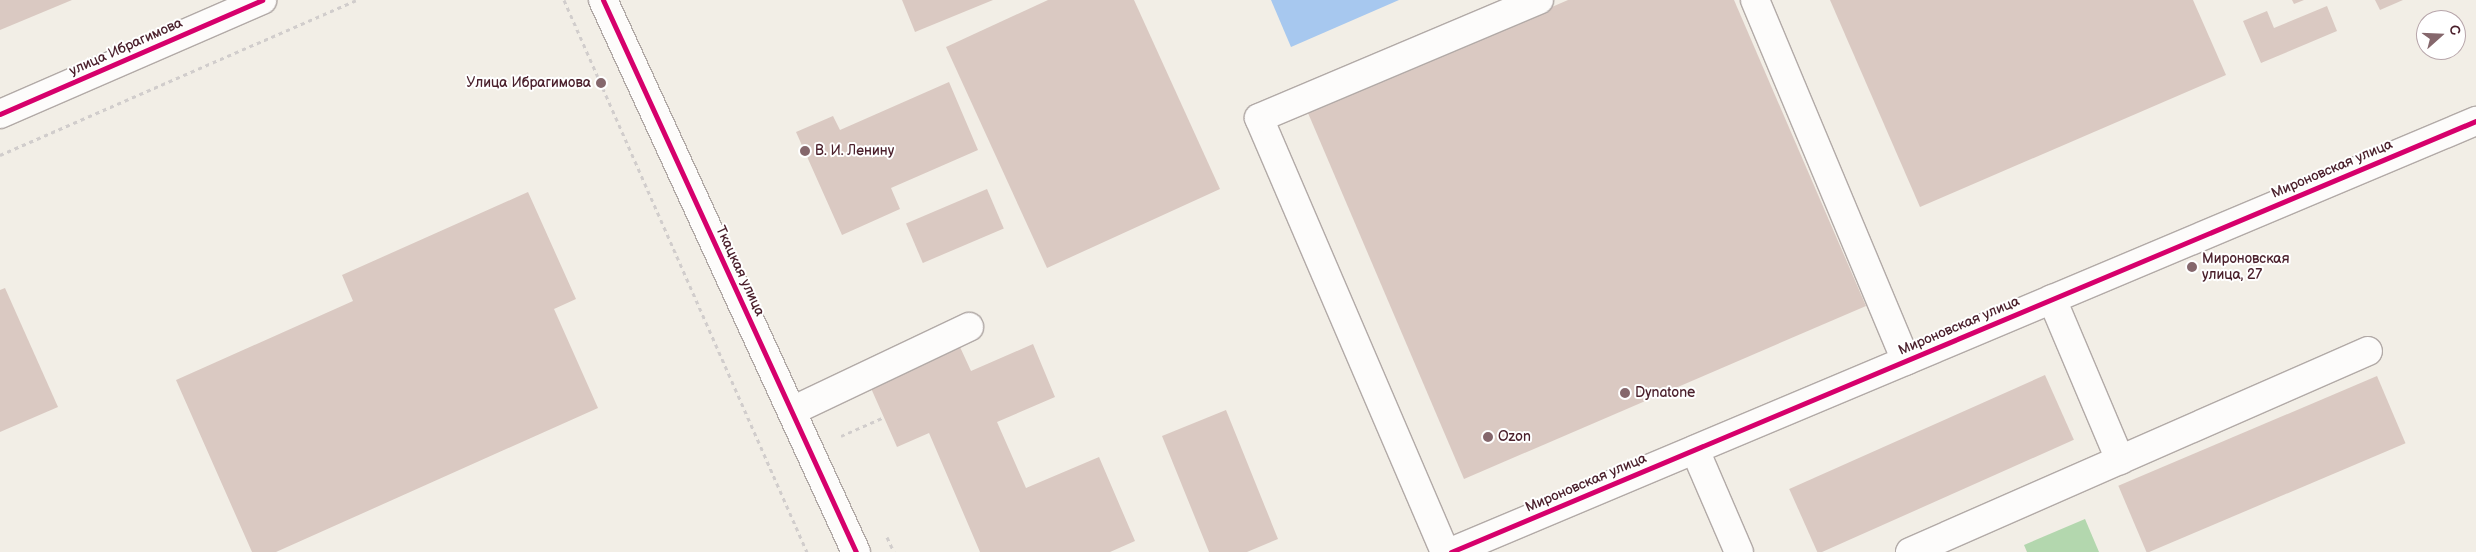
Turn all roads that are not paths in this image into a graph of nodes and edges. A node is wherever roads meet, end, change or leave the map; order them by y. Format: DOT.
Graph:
graph roads {
  1 [pos="262,0"];
  2 [pos="603,0"];
  3 [pos="1539,0"];
  4 [pos="1755,0"];
  5 [pos="0,114"];
  6 [pos="2476,121"];
  7 [pos="2052,299"];
  8 [pos="969,327"];
  9 [pos="2368,351"];
  10 [pos="1906,361"];
  11 [pos="792,411"];
  12 [pos="1695,450"];
  13 [pos="2120,460"];
  14 [pos="856,552"];
  15 [pos="1445,552"];
  16 [pos="1451,552"];
  17 [pos="1739,552"];
  18 [pos="1910,552"];
  1 -- 5 [label="street, улица Ибрагимова"];
  2 -- 11 [label="street, Ткацкая улица"];
  3 -- 15 [label="street"];
  4 -- 10 [label="street"];
  6 -- 7 [label="street, Мироновская улица"];
  7 -- 10 [label="street, Мироновская улица"];
  7 -- 13 [label="street"];
  8 -- 11 [label="street"];
  9 -- 13 [label="street"];
  10 -- 12 [label="street, Мироновская улица"];
  11 -- 14 [label="street, Ткацкая улица"];
  12 -- 16 [label="street, Мироновская улица"];
  12 -- 17 [label="street"];
  13 -- 18 [label="street"];
}
